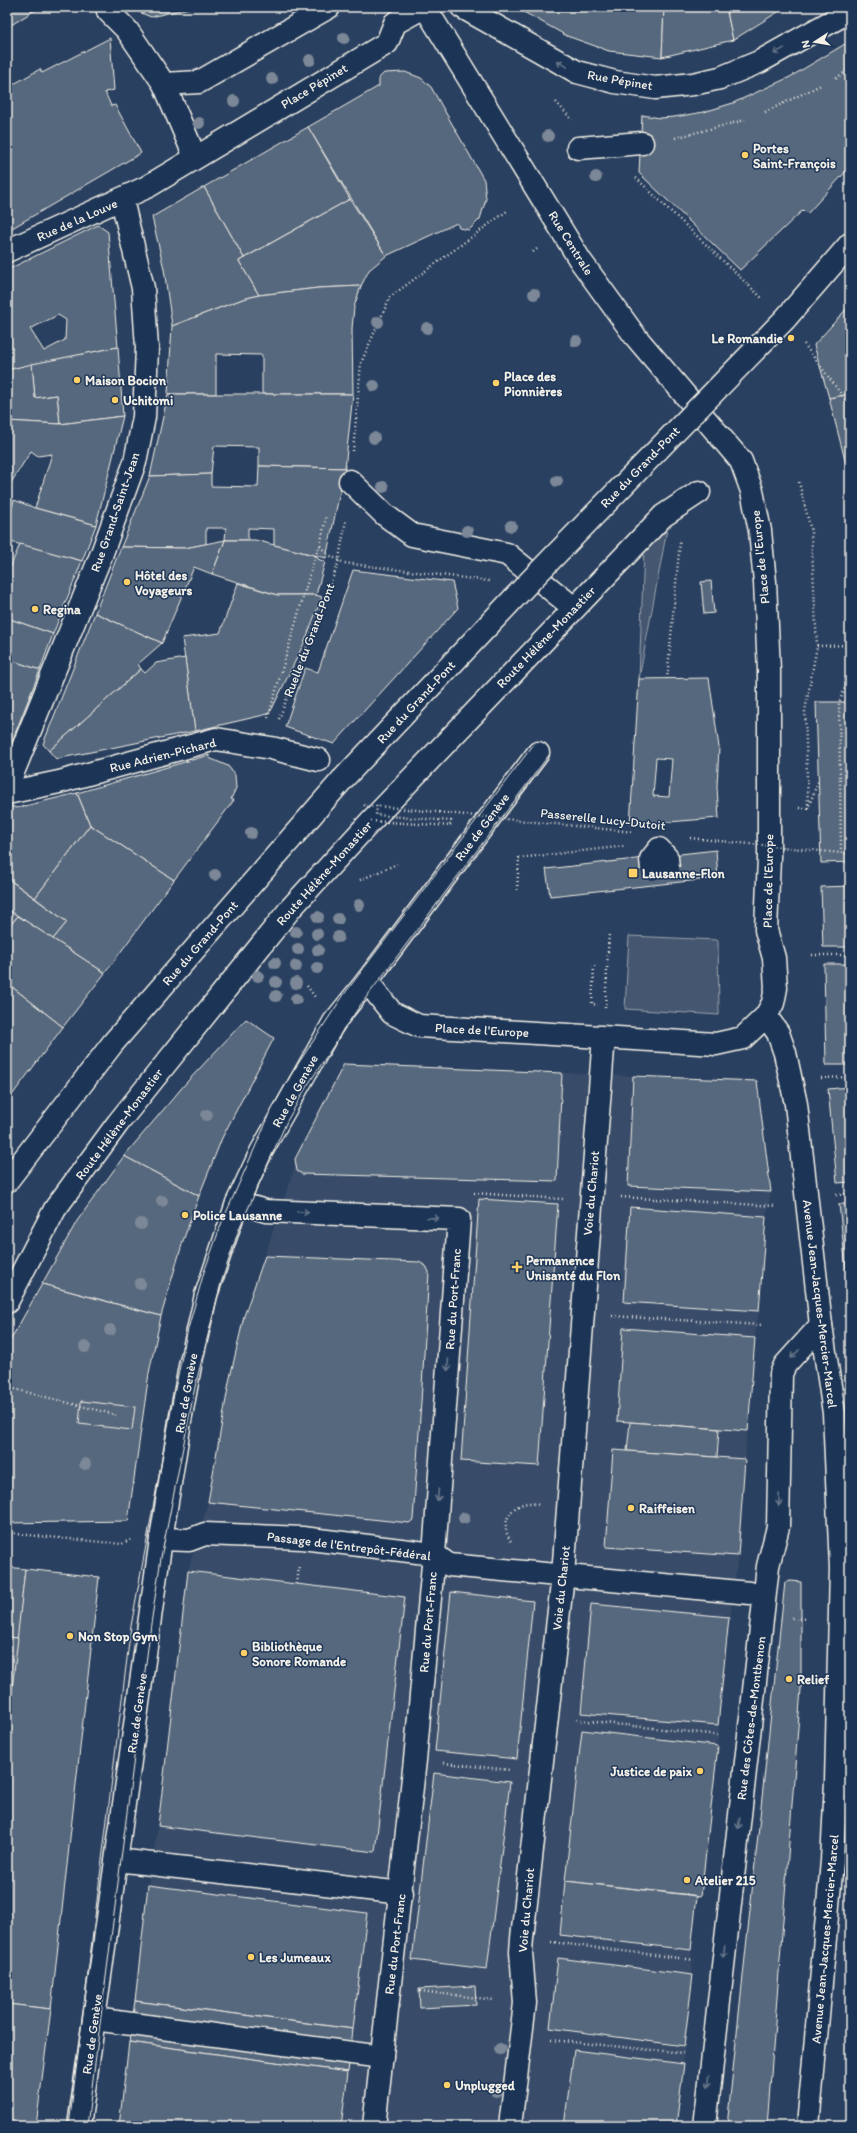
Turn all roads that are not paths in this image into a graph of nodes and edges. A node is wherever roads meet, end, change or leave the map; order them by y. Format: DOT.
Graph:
graph roads {
  1 [pos="329,7"];
  2 [pos="424,7"];
  3 [pos="462,7"];
  4 [pos="109,9"];
  5 [pos="850,11"];
  6 [pos="164,84"];
  7 [pos="642,143"];
  8 [pos="578,148"];
  9 [pos="195,157"];
  10 [pos="147,187"];
  11 [pos="122,200"];
  12 [pos="850,244"];
  13 [pos="7,251"];
  14 [pos="740,461"];
  15 [pos="350,482"];
  16 [pos="699,492"];
  17 [pos="574,608"];
  18 [pos="538,753"];
  19 [pos="319,760"];
  20 [pos="7,787"];
  21 [pos="7,793"];
  22 [pos="367,981"];
  23 [pos="766,1016"];
  24 [pos="603,1049"];
  25 [pos="7,1180"];
  26 [pos="237,1203"];
  27 [pos="7,1302"];
  28 [pos="821,1324"];
  29 [pos="161,1539"];
  30 [pos="434,1554"];
  31 [pos="563,1575"];
  32 [pos="750,1593"];
  33 [pos="117,1860"];
  34 [pos="402,1893"];
  35 [pos="94,2019"];
  36 [pos="382,2057"];
  37 [pos="79,2126"];
  38 [pos="374,2126"];
  39 [pos="510,2126"];
  40 [pos="705,2126"];
  41 [pos="808,2126"];
  1 -- 6 [label="street"];
  2 -- 9 [label="street, Place Pépinet"];
  2 -- 14 [label="street, Rue Centrale"];
  5 -- 3 [label="street, Rue Pépinet, one-way"];
  4 -- 6 [label="street"];
  6 -- 9 [label="street"];
  7 -- 8 [label="street"];
  9 -- 10 [label="street, Place Pépinet"];
  10 -- 11 [label="street, Rue de la Louve"];
  11 -- 13 [label="street, Rue de la Louve"];
  11 -- 20 [label="street, Rue Grand-Saint-Jean"];
  12 -- 25 [label="street, Rue du Grand-Pont, bridge"];
  14 -- 23 [label="street, Place de l'Europe"];
  15 -- 17 [label="street"];
  16 -- 17 [label="street, Route Hélène-Monastier"];
  17 -- 27 [label="street, Route Hélène-Monastier"];
  18 -- 22 [label="street, Rue de Genève"];
  19 -- 21 [label="street, Rue Adrien-Pichard"];
  22 -- 23 [label="street, Place de l'Europe"];
  22 -- 26 [label="street, Rue de Genève"];
  23 -- 28 [label="street, Avenue Jean-Jacques-Mercier-Marcel"];
  24 -- 31 [label="street, Voie du Chariot"];
  26 -- 29 [label="street, Rue de Genève"];
  26 -- 30 [label="street, Rue du Port-Franc, one-way"];
  28 -- 40 [label="street, Rue des Côtes-de-Montbenon, one-way"];
  28 -- 41 [label="street, Avenue Jean-Jacques-Mercier-Marcel"];
  29 -- 30 [label="street, Passage de l'Entrepôt-Fédéral"];
  29 -- 33 [label="street, Rue de Genève"];
  30 -- 31 [label="street, Passage de l'Entrepôt-Fédéral"];
  30 -- 34 [label="street, Rue du Port-Franc"];
  31 -- 32 [label="street, Passage de l'Entrepôt-Fédéral"];
  31 -- 39 [label="street, Voie du Chariot"];
  33 -- 34 [label="street"];
  33 -- 35 [label="street, Rue de Genève"];
  34 -- 36 [label="street, Rue du Port-Franc"];
  35 -- 36 [label="street"];
  35 -- 37 [label="street, Rue de Genève"];
  36 -- 38 [label="street, Rue du Port-Franc"];
}
